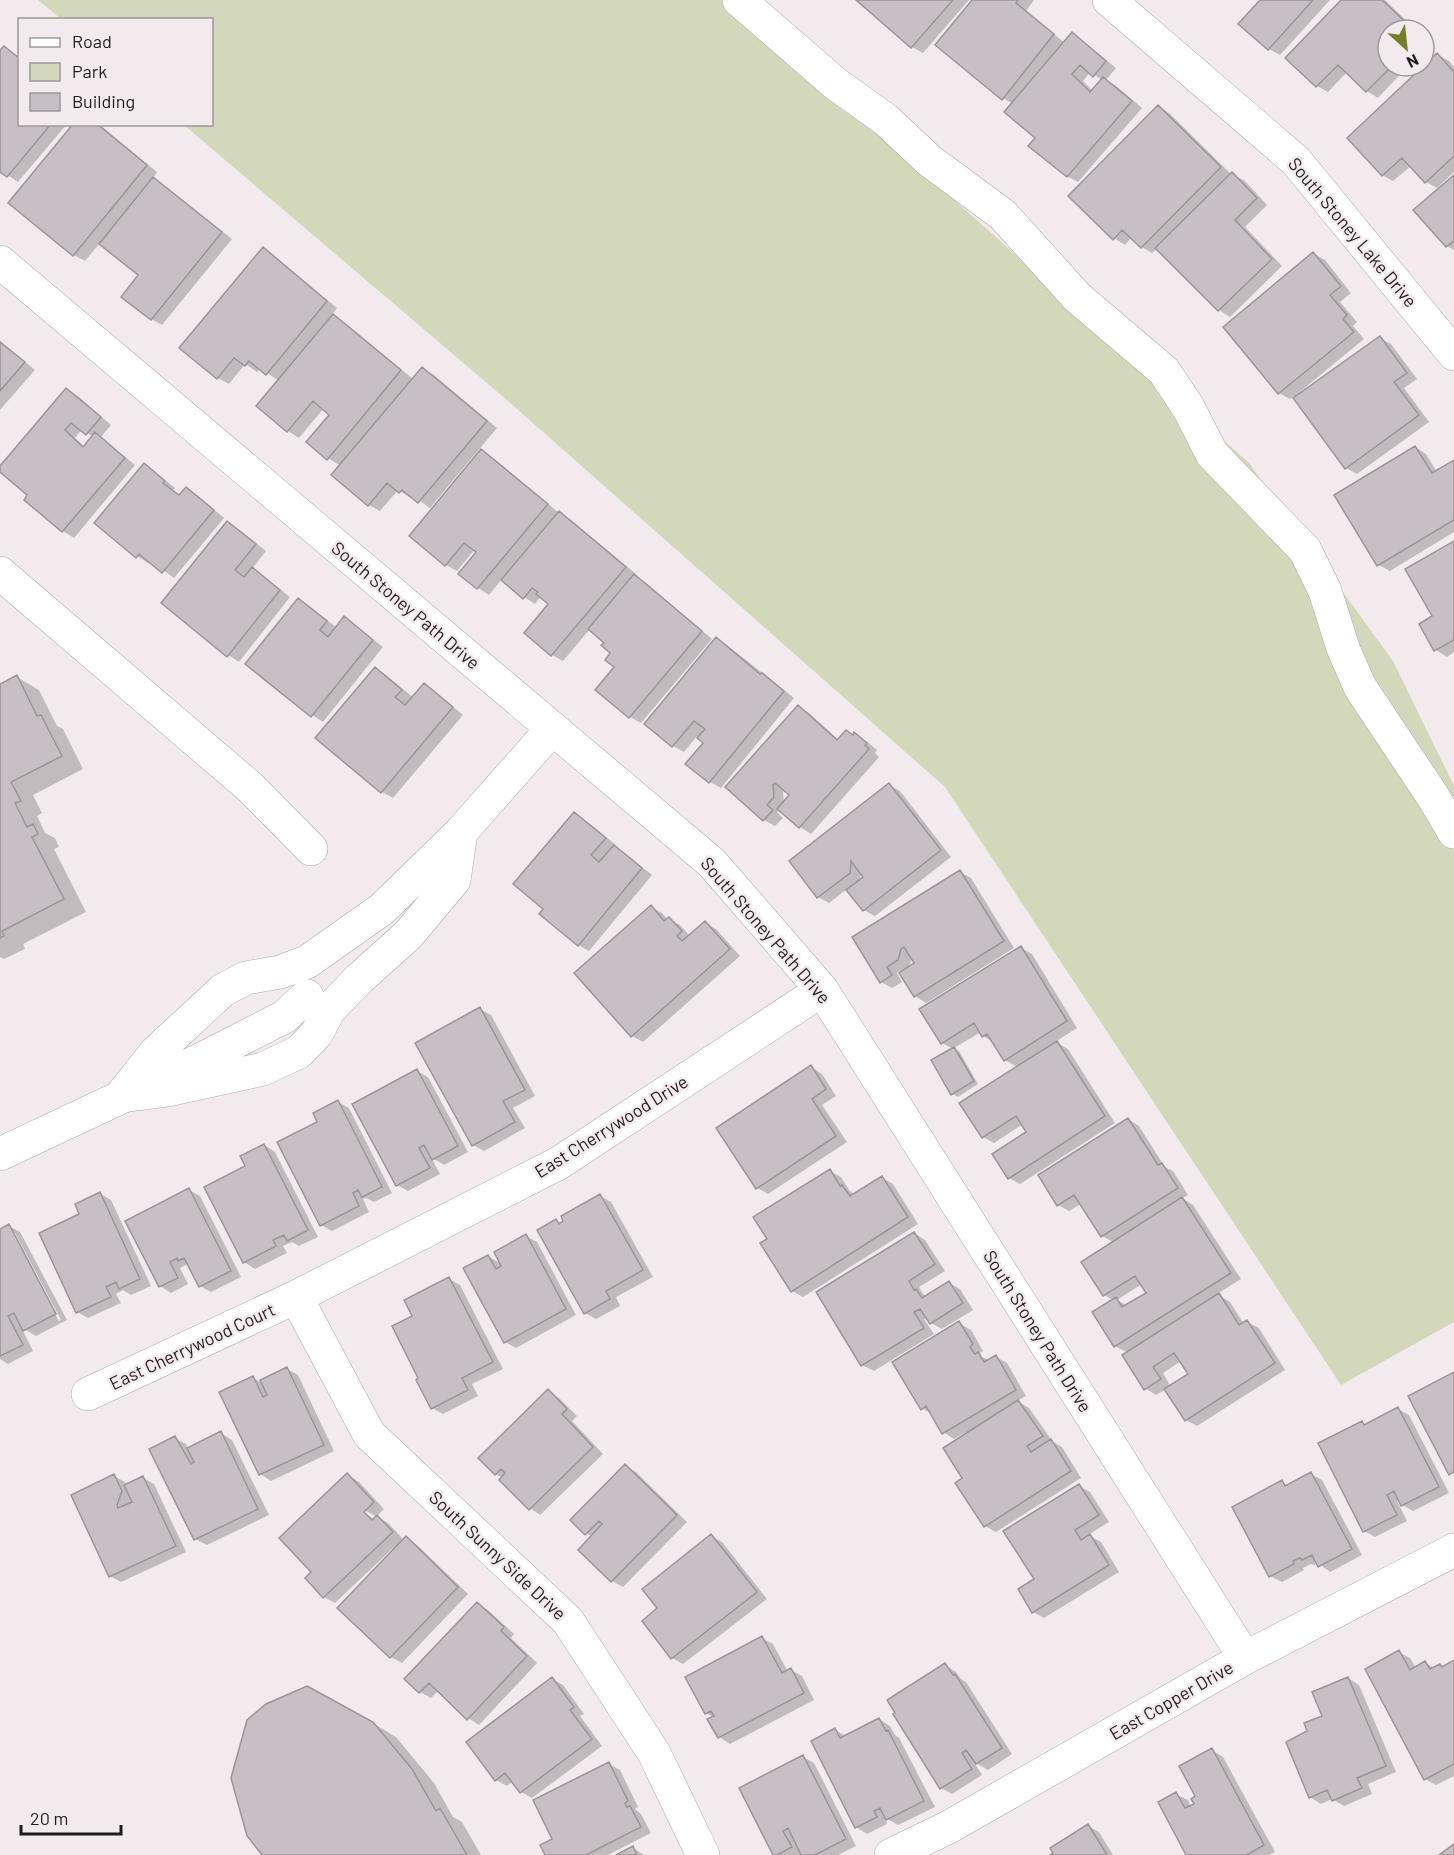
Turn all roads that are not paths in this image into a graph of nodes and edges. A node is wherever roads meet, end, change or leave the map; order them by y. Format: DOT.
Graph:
graph roads {
  1 [pos="739,0"];
  2 [pos="1109,0"];
  3 [pos="0,262"];
  4 [pos="1454,354"];
  5 [pos="0,573"];
  6 [pos="552,729"];
  7 [pos="461,831"];
  8 [pos="1454,832"];
  9 [pos="311,849"];
  10 [pos="292,968"];
  11 [pos="822,990"];
  12 [pos="318,1003"];
  13 [pos="121,1096"];
  14 [pos="0,1154"];
  15 [pos="296,1297"];
  16 [pos="88,1394"];
  17 [pos="1454,1550"];
  18 [pos="1245,1658"];
  19 [pos="703,1855"];
  20 [pos="891,1855"];
  1 -- 8 [label="street"];
  2 -- 4 [label="street, South Stoney Lake Drive"];
  3 -- 6 [label="street, South Stoney Path Drive"];
  5 -- 9 [label="street"];
  6 -- 7 [label="street"];
  6 -- 11 [label="street, South Stoney Path Drive"];
  7 -- 10 [label="street"];
  7 -- 12 [label="street"];
  10 -- 12 [label="street"];
  10 -- 13 [label="street"];
  11 -- 15 [label="street, East Cherrywood Drive"];
  11 -- 18 [label="street, South Stoney Path Drive"];
  12 -- 13 [label="street"];
  13 -- 14 [label="street"];
  15 -- 16 [label="street, East Cherrywood Court"];
  15 -- 19 [label="street, South Sunny Side Drive"];
  17 -- 18 [label="street, East Copper Drive"];
  18 -- 20 [label="street, East Copper Drive"];
}
